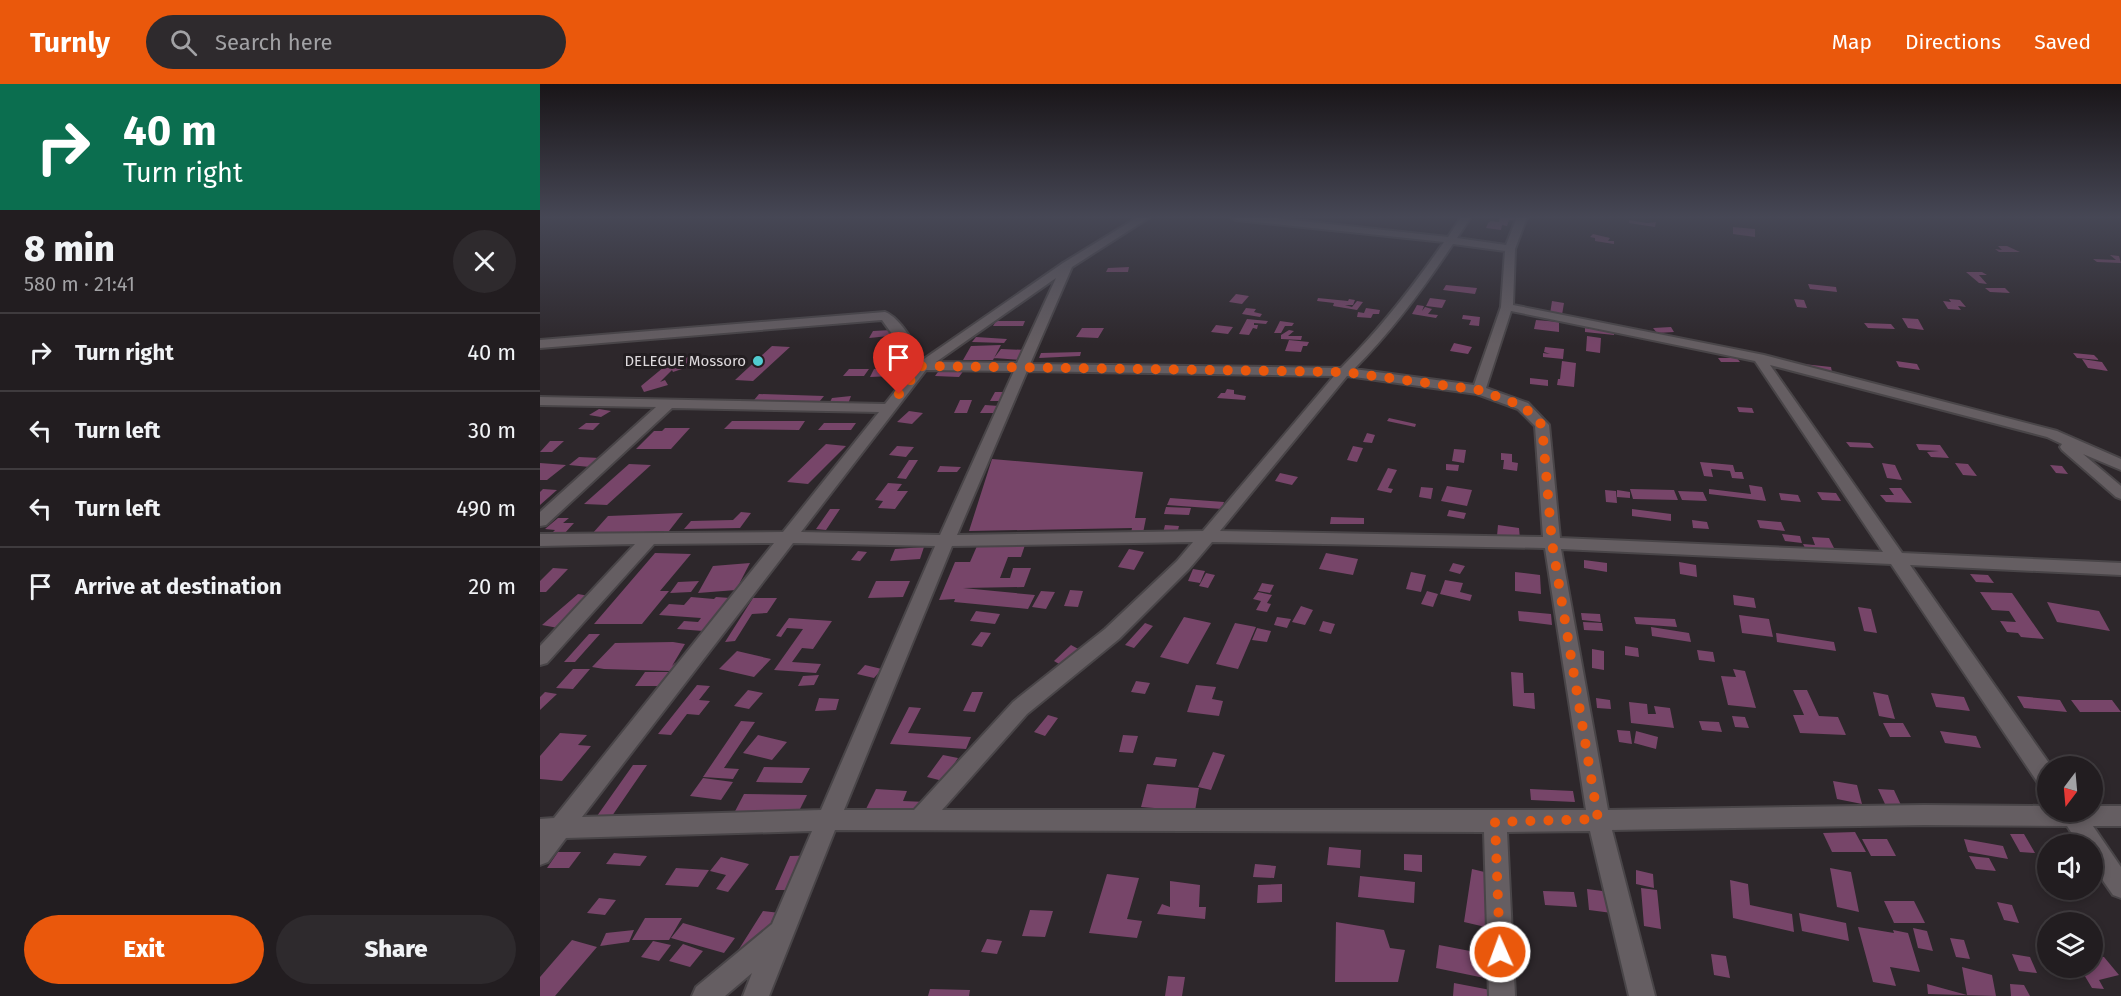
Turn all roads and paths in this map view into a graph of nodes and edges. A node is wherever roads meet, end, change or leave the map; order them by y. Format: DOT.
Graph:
graph roads {
  1 [pos="1076,260"];
  2 [pos="1437,260"];
  3 [pos="1509,260"];
  4 [pos="1067,265"];
  5 [pos="1507,307"];
  6 [pos="540,344"];
  7 [pos="1759,358"];
  8 [pos="922,366"];
  9 [pos="1023,369"];
  10 [pos="1344,372"];
  11 [pos="1479,390"];
  12 [pos="540,401"];
  13 [pos="669,403"];
  14 [pos="888,408"];
  15 [pos="2052,434"];
  16 [pos="2121,465"];
  17 [pos="2121,494"];
  18 [pos="540,521"];
  19 [pos="1207,536"];
  20 [pos="787,537"];
  21 [pos="649,539"];
  22 [pos="540,540"];
  23 [pos="946,541"];
  24 [pos="1552,543"];
  25 [pos="1898,561"];
  26 [pos="2121,569"];
  27 [pos="540,658"];
  28 [pos="2037,763"];
  29 [pos="2037,814"];
  30 [pos="2103,815"];
  31 [pos="2121,816"];
  32 [pos="1598,819"];
  33 [pos="828,820"];
  34 [pos="919,820"];
  35 [pos="1495,822"];
  36 [pos="550,829"];
  37 [pos="540,854"];
  38 [pos="2103,861"];
  39 [pos="2121,887"];
  40 [pos="781,932"];
  41 [pos="705,996"];
  42 [pos="756,996"];
  43 [pos="1502,996"];
  44 [pos="1642,996"];
  1 -- 4 [label="street"];
  2 -- 10 [label="street"];
  3 -- 5 [label="street"];
  4 -- 8 [label="street"];
  4 -- 9 [label="street"];
  5 -- 7 [label="street"];
  5 -- 11 [label="street"];
  6 -- 8 [label="street"];
  7 -- 15 [label="street"];
  7 -- 25 [label="street"];
  8 -- 9 [label="street"];
  8 -- 14 [label="street"];
  9 -- 10 [label="street"];
  9 -- 23 [label="street"];
  10 -- 11 [label="street"];
  10 -- 19 [label="street"];
  11 -- 24 [label="street"];
  12 -- 13 [label="street"];
  13 -- 14 [label="street"];
  13 -- 18 [label="street"];
  14 -- 20 [label="street"];
  15 -- 16 [label="street"];
  15 -- 17 [label="street"];
  19 -- 23 [label="street"];
  19 -- 24 [label="street"];
  19 -- 34 [label="street"];
  20 -- 21 [label="street"];
  20 -- 23 [label="street"];
  20 -- 36 [label="street"];
  21 -- 22 [label="street"];
  21 -- 27 [label="street"];
  23 -- 33 [label="street"];
  24 -- 25 [label="street"];
  24 -- 32 [label="street"];
  25 -- 26 [label="street"];
  25 -- 28 [label="street"];
  29 -- 32 [label="street"];
  30 -- 31 [label="street"];
  32 -- 35 [label="street"];
  32 -- 44 [label="street"];
  33 -- 34 [label="street"];
  33 -- 36 [label="street"];
  33 -- 40 [label="street"];
  34 -- 35 [label="street"];
  35 -- 43 [label="street"];
  36 -- 37 [label="street"];
  38 -- 39 [label="street"];
  40 -- 41 [label="street"];
  40 -- 42 [label="street"];
}
